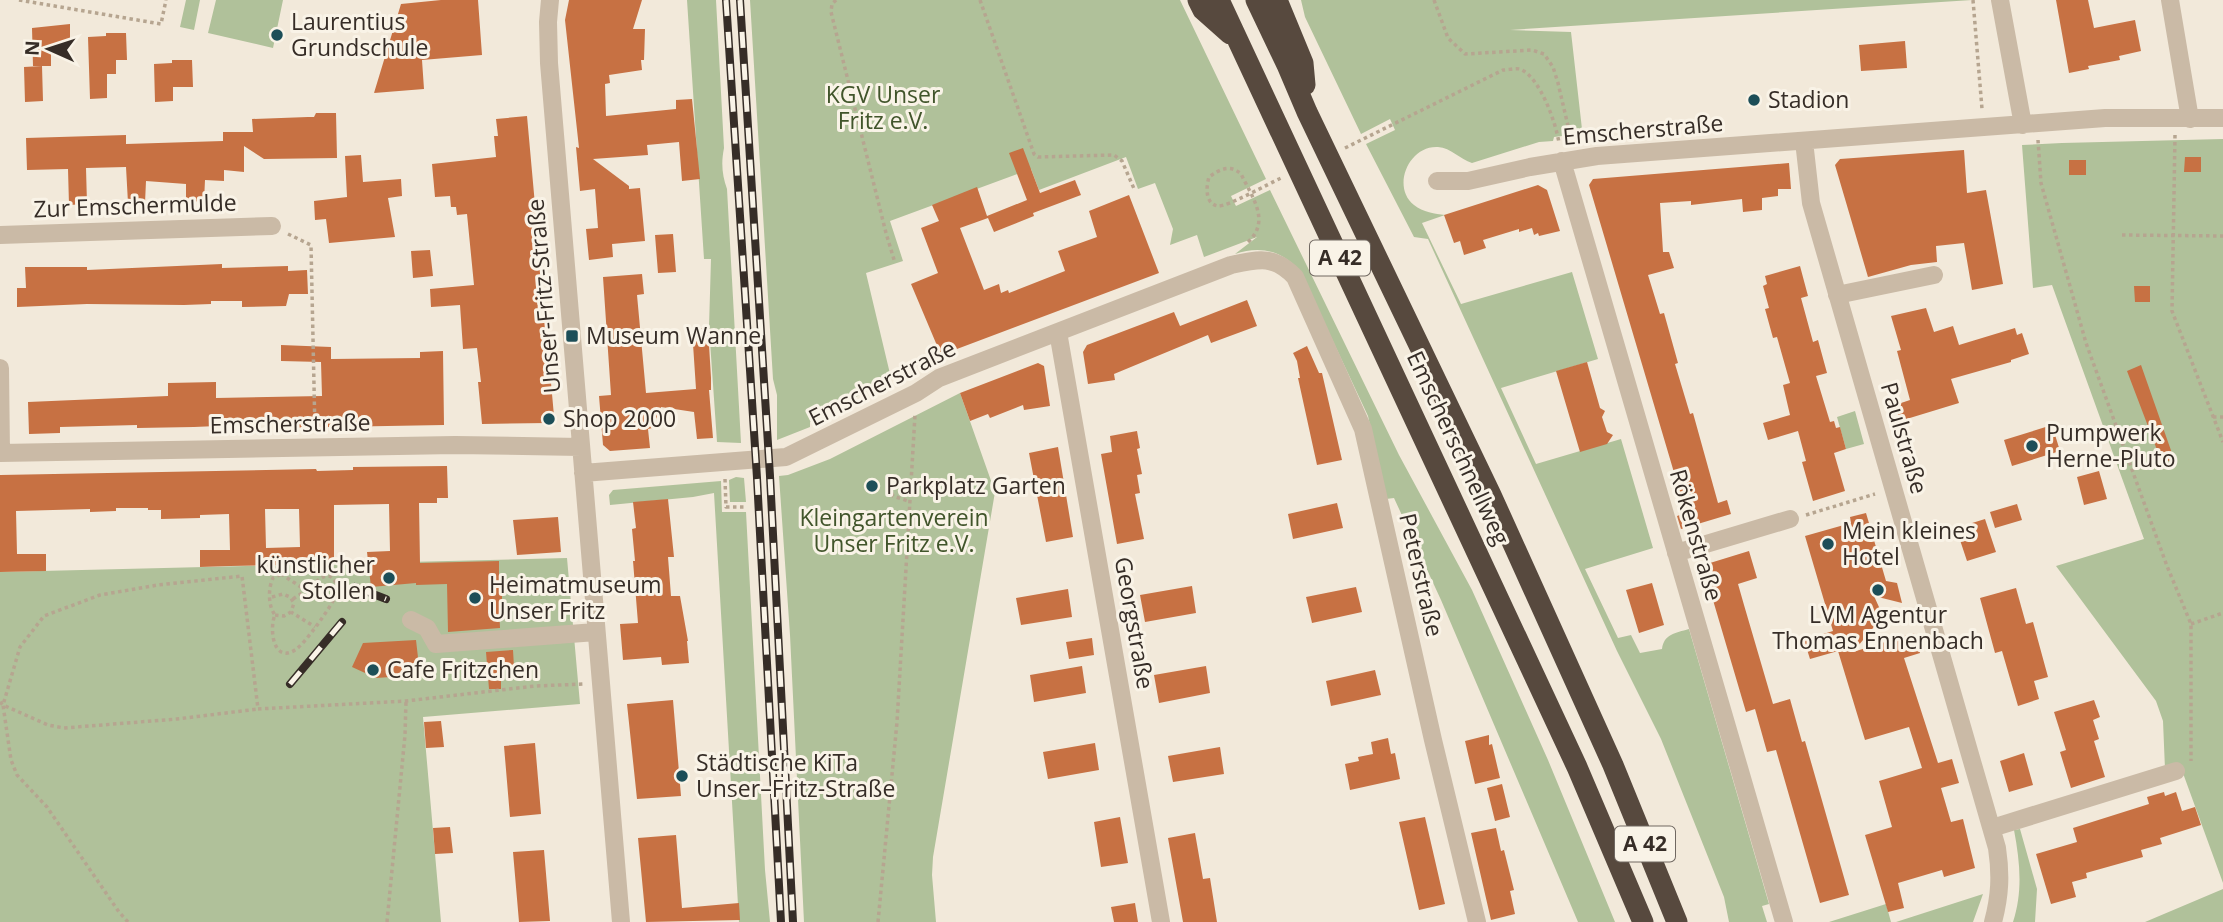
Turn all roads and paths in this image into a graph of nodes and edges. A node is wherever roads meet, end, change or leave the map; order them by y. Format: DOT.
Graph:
graph roads {
  1 [pos="19,0"];
  2 [pos="166,0"];
  3 [pos="550,0"];
  4 [pos="836,0"];
  5 [pos="980,0"];
  6 [pos="1198,0"];
  7 [pos="1219,0"];
  8 [pos="1256,0"];
  9 [pos="1277,0"];
  10 [pos="1434,0"];
  11 [pos="1973,0"];
  12 [pos="2000,0"];
  13 [pos="2170,0"];
  14 [pos="1239,43"];
  15 [pos="1307,112"];
  16 [pos="2223,118"];
  17 [pos="2183,119"];
  18 [pos="1393,124"];
  19 [pos="2030,124"];
  20 [pos="1983,128"];
  21 [pos="1557,131"];
  22 [pos="1804,141"];
  23 [pos="1568,160"];
  24 [pos="1437,181"];
  25 [pos="1135,191"];
  26 [pos="1234,201"];
  27 [pos="272,226"];
  28 [pos="0,235"];
  29 [pos="2122,235"];
  30 [pos="2174,235"];
  31 [pos="2223,236"];
  32 [pos="1244,244"];
  33 [pos="1271,261"];
  34 [pos="895,262"];
  35 [pos="1934,275"];
  36 [pos="1837,295"];
  37 [pos="1058,332"];
  38 [pos="0,368"];
  39 [pos="916,393"];
  40 [pos="2213,417"];
  41 [pos="2223,417"];
  42 [pos="2223,442"];
  43 [pos="581,447"];
  44 [pos="316,448"];
  45 [pos="1,453"];
  46 [pos="583,472"];
  47 [pos="887,480"];
  48 [pos="1893,489"];
  49 [pos="726,493"];
  50 [pos="911,502"];
  51 [pos="746,507"];
  52 [pos="1790,519"];
  53 [pos="1676,554"];
  54 [pos="308,589"];
  55 [pos="271,598"];
  56 [pos="293,599"];
  57 [pos="291,612"];
  58 [pos="2223,613"];
  59 [pos="275,615"];
  60 [pos="411,620"];
  61 [pos="2191,624"];
  62 [pos="315,627"];
  63 [pos="596,632"];
  64 [pos="601,682"];
  65 [pos="406,701"];
  66 [pos="2,703"];
  67 [pos="258,709"];
  68 [pos="2176,771"];
  69 [pos="1992,828"];
  70 [pos="128,922"];
  71 [pos="387,922"];
  72 [pos="621,922"];
  73 [pos="878,922"];
  74 [pos="1161,922"];
  75 [pos="1477,922"];
  76 [pos="1643,922"];
  77 [pos="1677,922"];
  78 [pos="1784,922"];
  79 [pos="1993,922"];
  1 -- 2 [label="path"];
  3 -- 43 [label="street, Unser-Fritz-Straße"];
  4 -- 34 [label="path"];
  5 -- 25 [label="path"];
  6 -- 14 [label="highway"];
  7 -- 14 [label="highway, Emscherschnellweg / A 42"];
  8 -- 15 [label="highway, Emscherschnellweg / A 42"];
  9 -- 15 [label="highway"];
  10 -- 23 [label="path"];
  11 -- 20 [label="path"];
  12 -- 19 [label="street"];
  13 -- 17 [label="street"];
  14 -- 76 [label="highway, Emscherschnellweg / A 42"];
  15 -- 77 [label="highway, Emscherschnellweg / A 42"];
  16 -- 17 [label="street, Emscherstraße"];
  17 -- 19 [label="street, Emscherstraße"];
  17 -- 30 [label="path"];
  18 -- 21 [label="path"];
  19 -- 20 [label="street, Emscherstraße"];
  19 -- 61 [label="path"];
  20 -- 22 [label="street, Emscherstraße"];
  22 -- 23 [label="street, Emscherstraße"];
  22 -- 36 [label="street, Paulstraße"];
  23 -- 24 [label="street, Emscherstraße"];
  23 -- 53 [label="street, Rökenstraße"];
  26 -- 32 [label="path"];
  27 -- 28 [label="street, Zur Emschermulde"];
  27 -- 44 [label="path"];
  29 -- 30 [label="path"];
  30 -- 31 [label="path"];
  30 -- 40 [label="path"];
  33 -- 37 [label="street, Emscherstraße"];
  33 -- 75 [label="street, Peterstraße"];
  35 -- 36 [label="street"];
  36 -- 48 [label="street, Paulstraße"];
  37 -- 39 [label="street, Emscherstraße"];
  37 -- 74 [label="street, Georgstraße"];
  38 -- 45 [label="street"];
  39 -- 46 [label="street, Emscherstraße"];
  39 -- 50 [label="path"];
  40 -- 41 [label="path"];
  40 -- 42 [label="path"];
  43 -- 44 [label="street, Emscherstraße"];
  43 -- 46 [label="street, Unser-Fritz-Straße"];
  44 -- 45 [label="street, Emscherstraße"];
  46 -- 63 [label="street, Unser-Fritz-Straße"];
  47 -- 50 [label="path"];
  48 -- 52 [label="path"];
  48 -- 69 [label="street, Paulstraße"];
  49 -- 51 [label="path"];
  50 -- 73 [label="path"];
  52 -- 53 [label="street"];
  53 -- 78 [label="street, Rökenstraße"];
  54 -- 55 [label="path"];
  54 -- 56 [label="path"];
  54 -- 62 [label="path"];
  55 -- 56 [label="path"];
  55 -- 59 [label="path"];
  56 -- 57 [label="path"];
  57 -- 59 [label="path"];
  57 -- 62 [label="path"];
  58 -- 61 [label="path"];
  59 -- 62 [label="path"];
  60 -- 63 [label="street"];
  61 -- 68 [label="path"];
  63 -- 64 [label="street, Unser-Fritz-Straße"];
  64 -- 65 [label="path"];
  64 -- 72 [label="street, Unser-Fritz-Straße"];
  65 -- 67 [label="path"];
  65 -- 71 [label="path"];
  66 -- 67 [label="path"];
  66 -- 67 [label="path"];
  66 -- 70 [label="path"];
  68 -- 69 [label="street"];
  69 -- 79 [label="street, Paulstraße"];
}
